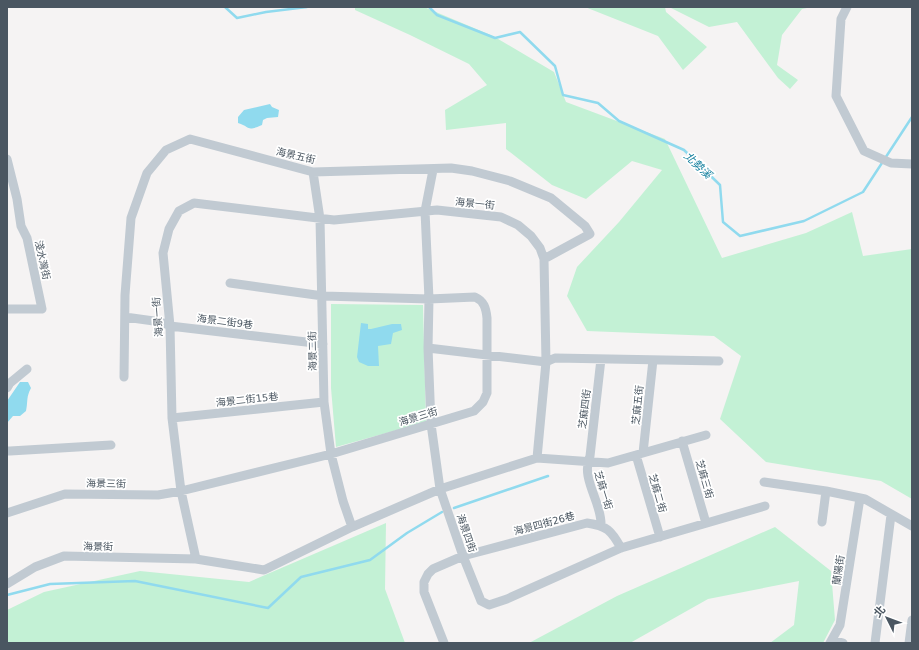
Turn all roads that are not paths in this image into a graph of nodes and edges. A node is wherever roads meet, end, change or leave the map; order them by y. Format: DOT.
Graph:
graph roads {
  1 [pos="847,7"];
  2 [pos="7,160"];
  3 [pos="912,164"];
  4 [pos="433,170"];
  5 [pos="313,172"];
  6 [pos="425,211"];
  7 [pos="320,219"];
  8 [pos="544,259"];
  9 [pos="230,283"];
  10 [pos="323,296"];
  11 [pos="429,298"];
  12 [pos="7,309"];
  13 [pos="125,317"];
  14 [pos="170,326"];
  15 [pos="323,344"];
  16 [pos="428,348"];
  17 [pos="486,354"];
  18 [pos="601,359"];
  19 [pos="653,360"];
  20 [pos="718,361"];
  21 [pos="546,362"];
  22 [pos="27,369"];
  23 [pos="124,377"];
  24 [pos="7,388"];
  25 [pos="324,402"];
  26 [pos="172,418"];
  27 [pos="431,424"];
  28 [pos="706,434"];
  29 [pos="682,441"];
  30 [pos="111,445"];
  31 [pos="7,451"];
  32 [pos="331,454"];
  33 [pos="639,454"];
  34 [pos="537,458"];
  35 [pos="587,461"];
  36 [pos="764,482"];
  37 [pos="440,489"];
  38 [pos="181,491"];
  39 [pos="826,491"];
  40 [pos="860,498"];
  41 [pos="765,506"];
  42 [pos="7,513"];
  43 [pos="891,515"];
  44 [pos="822,522"];
  45 [pos="706,523"];
  46 [pos="601,525"];
  47 [pos="912,526"];
  48 [pos="352,527"];
  49 [pos="660,537"];
  50 [pos="621,548"];
  51 [pos="463,556"];
  52 [pos="196,559"];
  53 [pos="7,584"];
  54 [pos="912,620"];
  55 [pos="444,643"];
  56 [pos="831,643"];
  57 [pos="843,643"];
  58 [pos="875,643"];
  59 [pos="909,643"];
  1 -- 3 [label="street"];
  2 -- 12 [label="street, 淺水灣街"];
  4 -- 5 [label="street, 海景五街"];
  4 -- 6 [label="street, 海景四街"];
  4 -- 8 [label="street, 海景五街"];
  5 -- 7 [label="street, 海景二街"];
  5 -- 13 [label="street, 海景五街"];
  6 -- 7 [label="street, 海景一街"];
  6 -- 8 [label="street, 海景一街"];
  6 -- 11 [label="street, 海景四街"];
  7 -- 10 [label="street, 海景二街"];
  7 -- 14 [label="street, 海景一街"];
  8 -- 21 [label="street, 海景一街"];
  9 -- 10 [label="street, 海景三街"];
  10 -- 11 [label="street, 海景三街"];
  10 -- 15 [label="street, 海景二街"];
  11 -- 16 [label="street, 海景四街"];
  11 -- 17 [label="street, 海景三街"];
  13 -- 14 [label="street, 海景二街9巷"];
  13 -- 23 [label="street, 海景五街"];
  14 -- 15 [label="street, 海景二街9巷"];
  14 -- 26 [label="street, 海景一街"];
  15 -- 25 [label="street, 海景二街"];
  16 -- 17 [label="street"];
  16 -- 27 [label="street, 海景四街"];
  17 -- 21 [label="street"];
  17 -- 27 [label="street, 海景三街"];
  18 -- 19 [label="street"];
  18 -- 21 [label="street"];
  18 -- 35 [label="street, 芝麻四街"];
  19 -- 20 [label="street"];
  19 -- 33 [label="street, 芝麻五街"];
  21 -- 34 [label="street, 海景一街"];
  22 -- 24 [label="street"];
  25 -- 26 [label="street, 海景二街15巷"];
  25 -- 32 [label="street, 海景二街"];
  26 -- 38 [label="street, 海景一街"];
  27 -- 32 [label="street, 海景三街"];
  27 -- 37 [label="street, 海景四街"];
  28 -- 29 [label="street"];
  29 -- 33 [label="street"];
  29 -- 45 [label="street, 芝麻三街"];
  30 -- 31 [label="street"];
  32 -- 38 [label="street, 海景三街"];
  32 -- 48 [label="street, 海景二街"];
  33 -- 35 [label="street"];
  33 -- 49 [label="street, 芝麻二街"];
  34 -- 35 [label="street"];
  34 -- 37 [label="street"];
  35 -- 46 [label="street, 芝麻一街"];
  36 -- 39 [label="street"];
  37 -- 48 [label="street"];
  37 -- 51 [label="street, 海景四街"];
  38 -- 42 [label="street, 海景三街"];
  38 -- 52 [label="street, 海景一街"];
  39 -- 40 [label="street"];
  39 -- 44 [label="street"];
  40 -- 43 [label="street"];
  40 -- 56 [label="street, 蘭陽街"];
  41 -- 45 [label="street, 海景四街"];
  43 -- 47 [label="street"];
  43 -- 58 [label="street"];
  45 -- 49 [label="street, 海景四街"];
  46 -- 50 [label="street"];
  46 -- 51 [label="street, 海景四街26巷"];
  48 -- 52 [label="street"];
  49 -- 50 [label="street, 海景四街"];
  50 -- 51 [label="street, 海景四街"];
  51 -- 55 [label="street, 海景四街26巷"];
  52 -- 53 [label="street, 海景街"];
  54 -- 59 [label="street"];
  56 -- 57 [label="street, 蘭陽街"];
}
